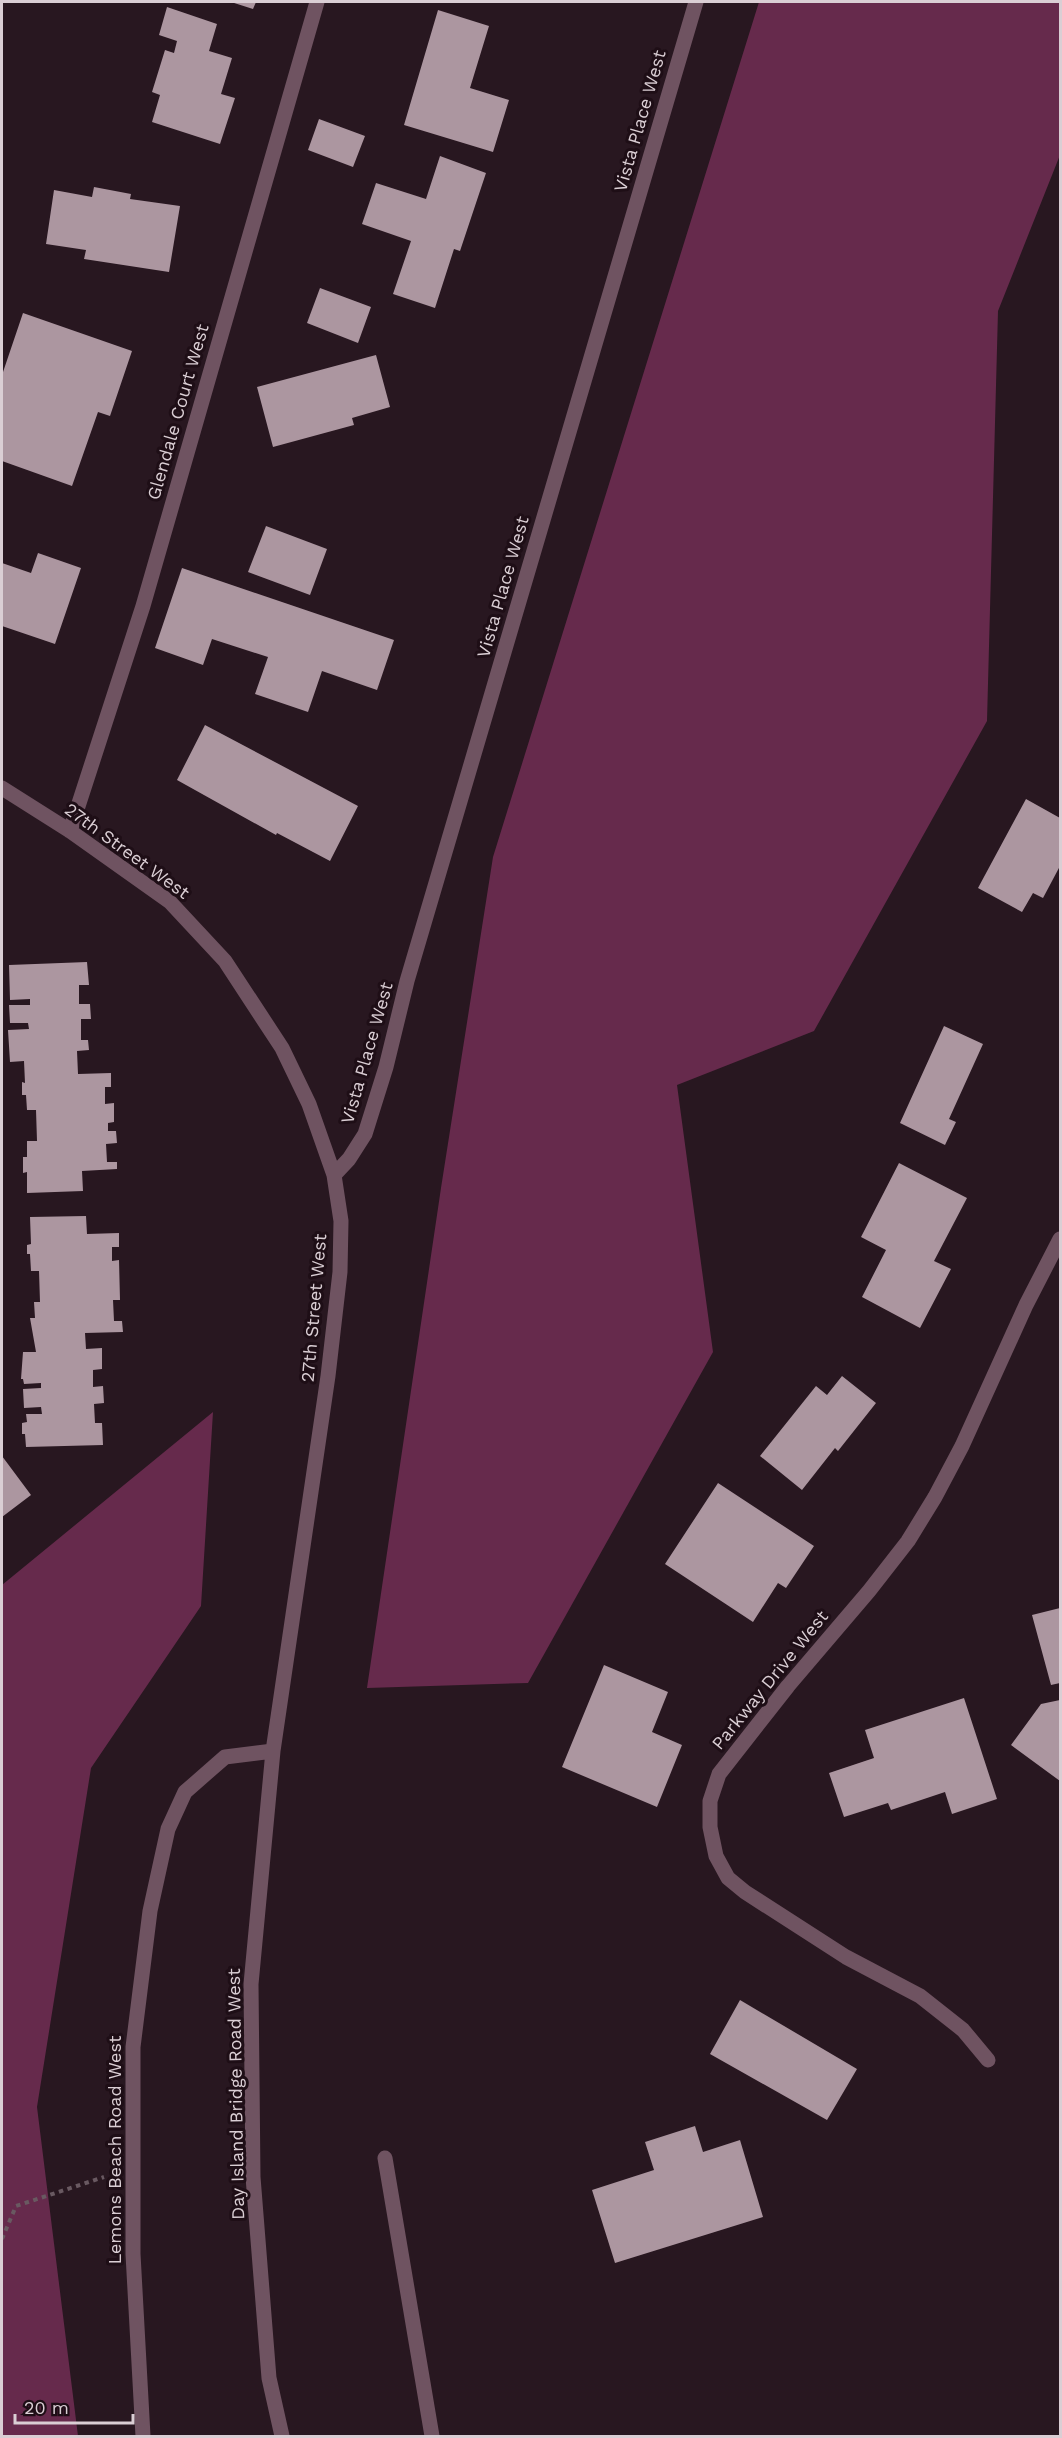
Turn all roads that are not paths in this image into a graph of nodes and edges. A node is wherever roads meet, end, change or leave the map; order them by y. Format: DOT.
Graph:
graph roads {
  1 [pos="317,2"];
  2 [pos="696,2"];
  3 [pos="2,788"];
  4 [pos="70,831"];
  5 [pos="334,1175"];
  6 [pos="1060,1239"];
  7 [pos="273,1751"];
  8 [pos="988,2060"];
  9 [pos="384,2158"];
  10 [pos="143,2436"];
  11 [pos="282,2436"];
  12 [pos="432,2436"];
  1 -- 4 [label="street, Glendale Court West"];
  2 -- 5 [label="street, Vista Place West"];
  3 -- 4 [label="street, 27th Street West"];
  4 -- 5 [label="street, 27th Street West"];
  5 -- 7 [label="street, 27th Street West"];
  6 -- 8 [label="street, Parkway Drive West"];
  7 -- 10 [label="street, Lemons Beach Road West"];
  7 -- 11 [label="street, Day Island Bridge Road West"];
  9 -- 12 [label="street"];
}
